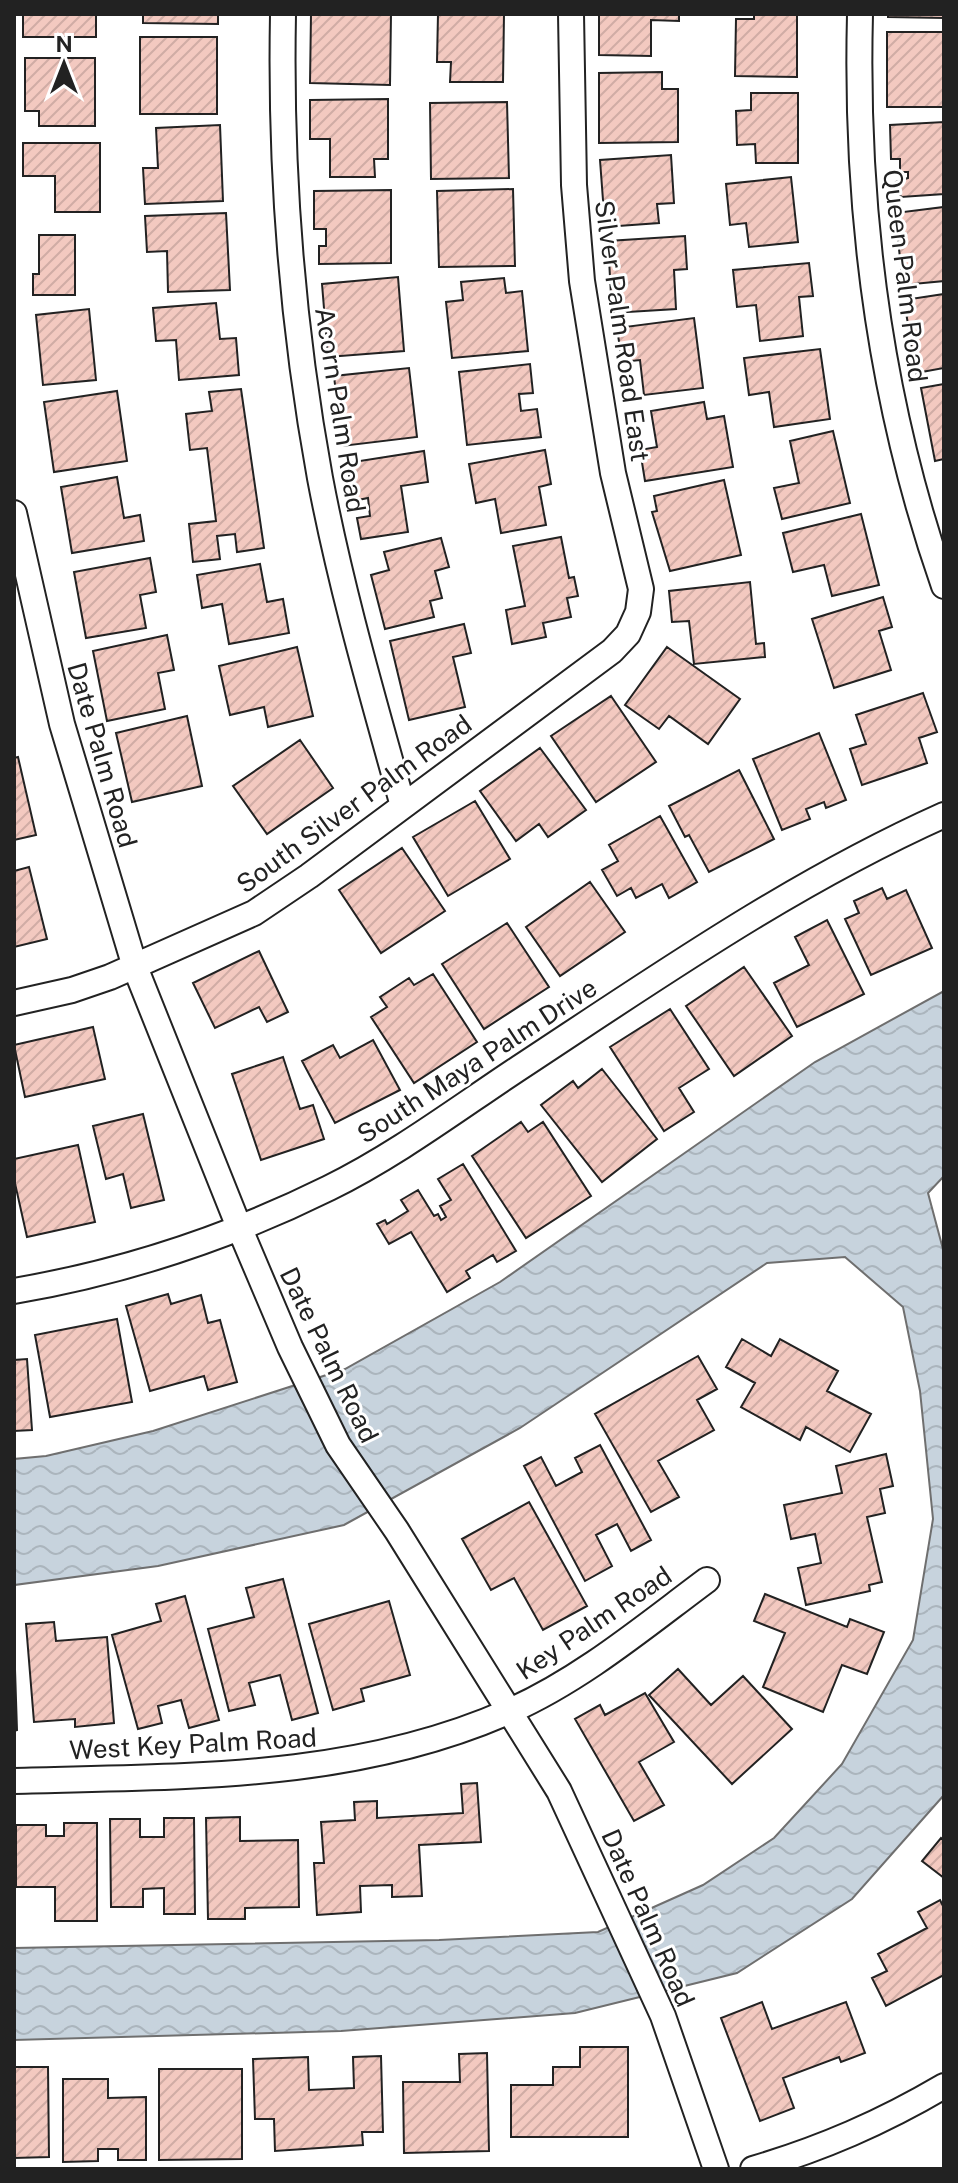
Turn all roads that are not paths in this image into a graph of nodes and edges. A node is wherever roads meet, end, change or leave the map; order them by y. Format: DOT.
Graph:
graph roads {
  1 [pos="283,14"];
  2 [pos="571,14"];
  3 [pos="860,14"];
  4 [pos="14,513"];
  5 [pos="944,586"];
  6 [pos="639,605"];
  7 [pos="403,806"];
  8 [pos="944,815"];
  9 [pos="135,967"];
  10 [pos="14,1003"];
  11 [pos="239,1227"];
  12 [pos="14,1291"];
  13 [pos="707,1580"];
  14 [pos="510,1711"];
  15 [pos="14,1781"];
  16 [pos="944,2086"];
  17 [pos="716,2169"];
  18 [pos="753,2169"];
  1 -- 7 [label="street, Acorn Palm Road"];
  2 -- 6 [label="street, Silver Palm Road East"];
  3 -- 5 [label="street, Queen Palm Road"];
  4 -- 9 [label="street, Date Palm Road"];
  6 -- 7 [label="street, South Silver Palm Road"];
  7 -- 9 [label="street, South Silver Palm Road"];
  8 -- 11 [label="street, South Maya Palm Drive"];
  9 -- 10 [label="street, South Silver Palm Road"];
  9 -- 11 [label="street, Date Palm Road"];
  11 -- 12 [label="street, South Maya Palm Drive"];
  11 -- 14 [label="street, Date Palm Road"];
  13 -- 14 [label="street, Key Palm Road"];
  14 -- 15 [label="street, West Key Palm Road"];
  14 -- 17 [label="street, Date Palm Road"];
  16 -- 18 [label="street"];
}
